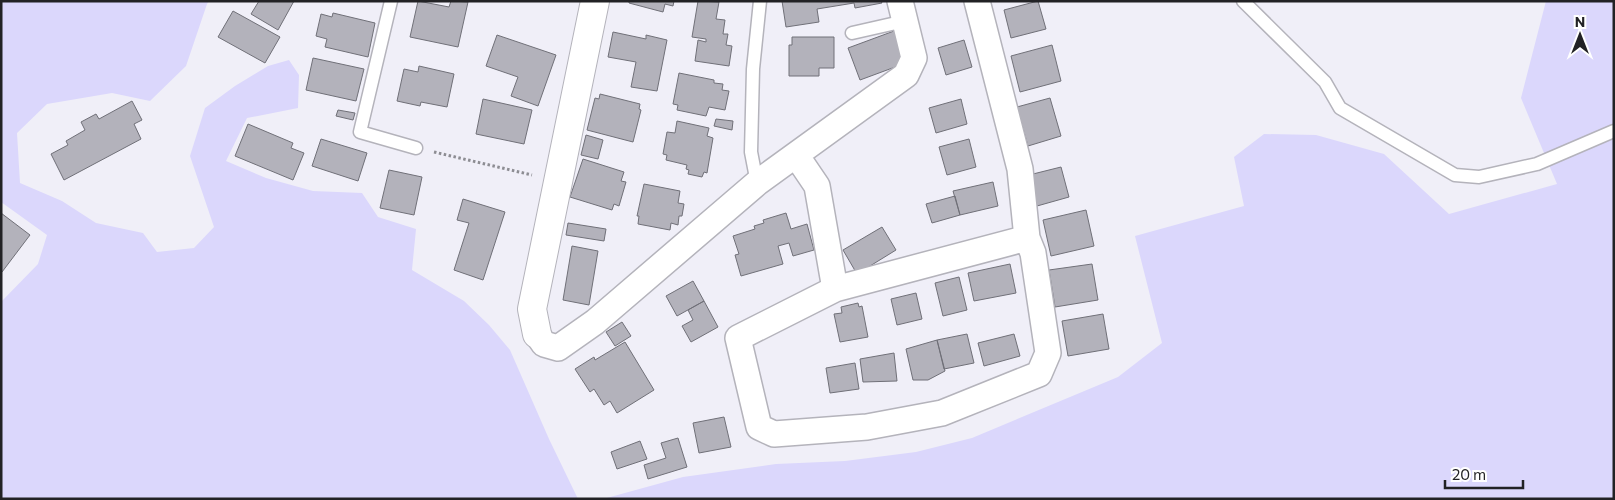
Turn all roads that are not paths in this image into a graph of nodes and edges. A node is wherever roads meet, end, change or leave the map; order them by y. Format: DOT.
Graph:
graph roads {
  1 [pos="392,1"];
  2 [pos="595,1"];
  3 [pos="760,1"];
  4 [pos="977,1"];
  5 [pos="1243,1"];
  6 [pos="903,11"];
  7 [pos="852,33"];
  8 [pos="1614,131"];
  9 [pos="416,148"];
  10 [pos="796,155"];
  11 [pos="757,183"];
  12 [pos="1027,238"];
  13 [pos="835,289"];
  14 [pos="537,334"];
  1 -- 9 [label="lane"];
  2 -- 14 [label="street"];
  3 -- 11 [label="lane"];
  4 -- 12 [label="street"];
  5 -- 8 [label="lane"];
  6 -- 7 [label="lane"];
  6 -- 10 [label="street"];
  10 -- 11 [label="street"];
  10 -- 13 [label="street"];
  11 -- 14 [label="street"];
  12 -- 13 [label="street"];
  12 -- 13 [label="street"];
}
